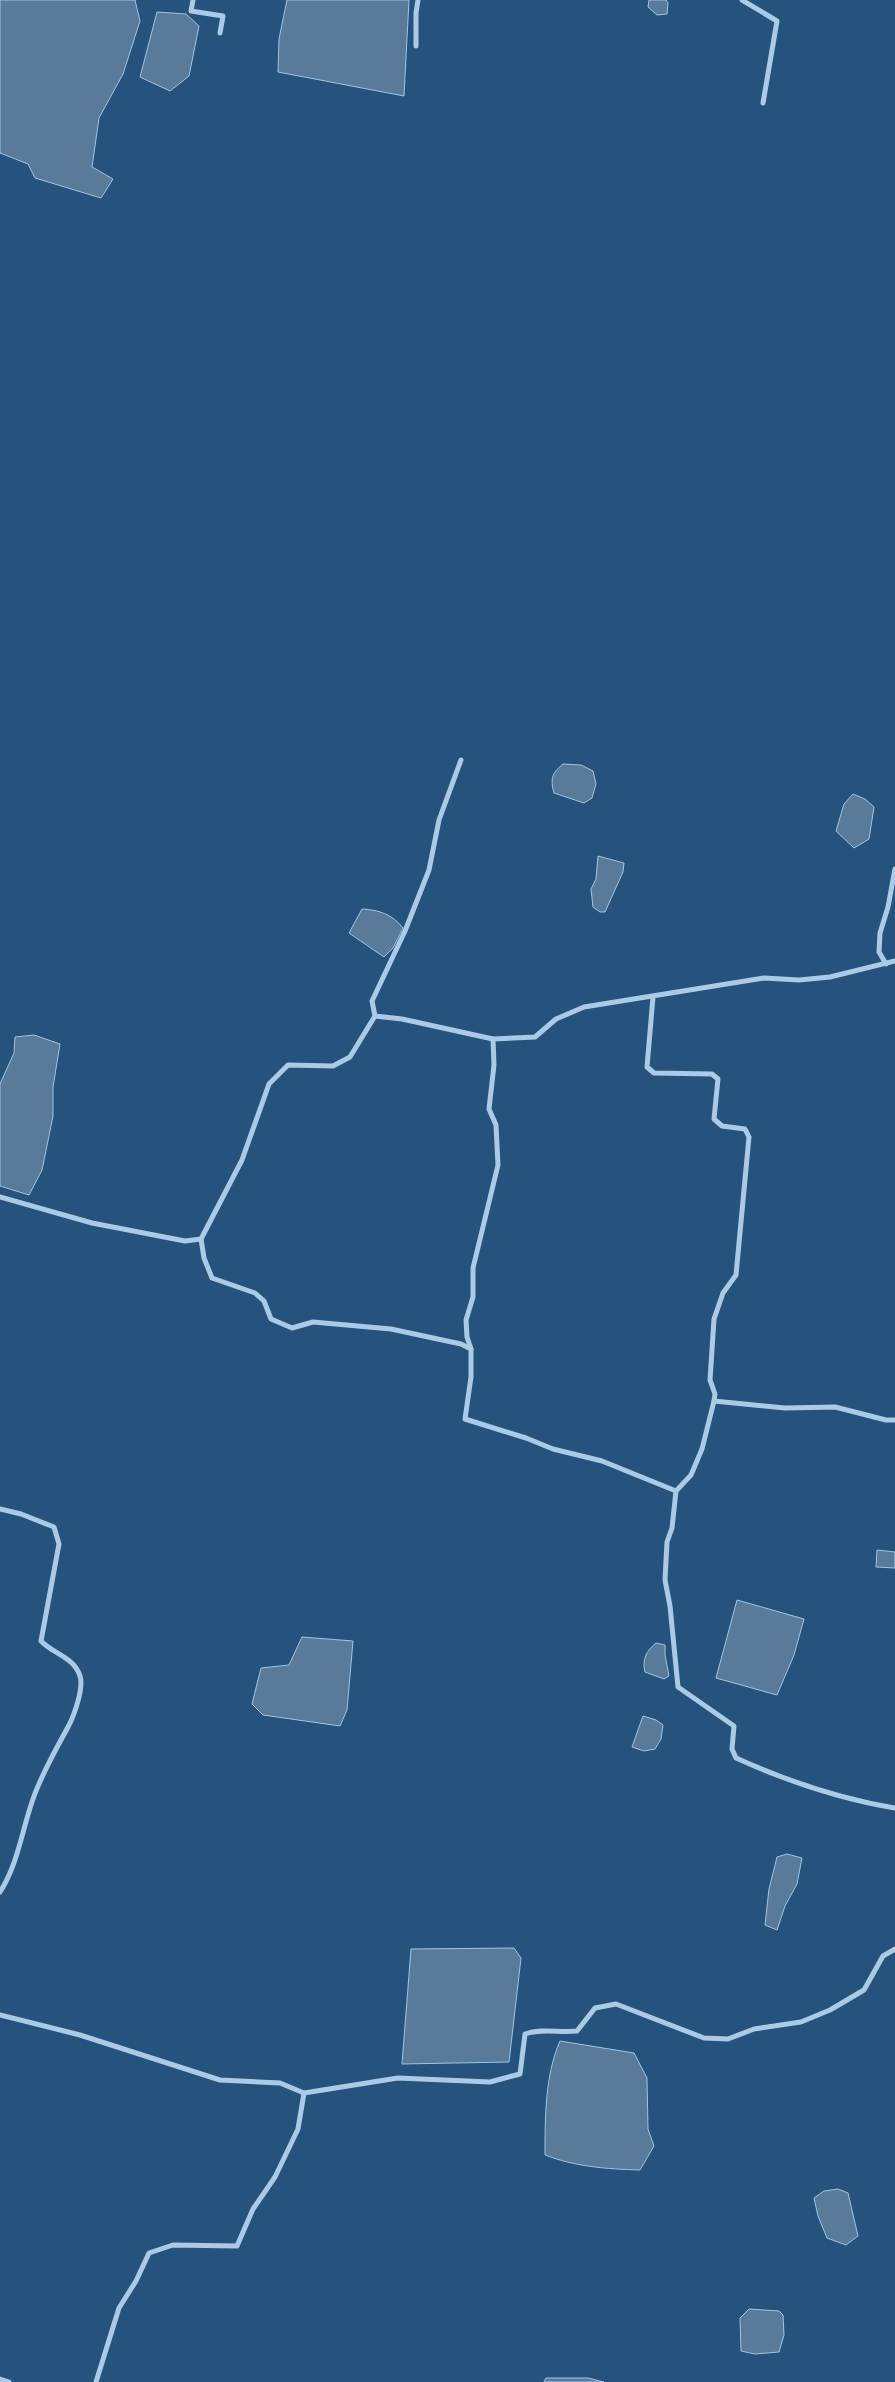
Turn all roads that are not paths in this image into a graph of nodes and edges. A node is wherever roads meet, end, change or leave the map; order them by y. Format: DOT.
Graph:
graph roads {
  1 [pos="192,0"];
  2 [pos="418,0"];
  3 [pos="742,0"];
  4 [pos="220,33"];
  5 [pos="416,46"];
  6 [pos="763,103"];
  7 [pos="460,760"];
  8 [pos="895,869"];
  9 [pos="895,961"];
  10 [pos="886,964"];
  11 [pos="653,997"];
  12 [pos="375,1016"];
  13 [pos="493,1038"];
  14 [pos="0,1197"];
  15 [pos="201,1240"];
  16 [pos="471,1349"];
  17 [pos="714,1400"];
  18 [pos="895,1420"];
  19 [pos="676,1492"];
  20 [pos="0,1509"];
  21 [pos="895,1808"];
  22 [pos="0,1892"];
  23 [pos="895,1949"];
  24 [pos="0,2015"];
  25 [pos="304,2093"];
  26 [pos="0,2379"];
  27 [pos="10,2382"];
  28 [pos="96,2382"];
  1 -- 4 [label="street"];
  2 -- 5 [label="street"];
  3 -- 6 [label="street"];
  7 -- 12 [label="street"];
  8 -- 10 [label="street"];
  9 -- 10 [label="street"];
  10 -- 11 [label="street"];
  11 -- 13 [label="street"];
  11 -- 17 [label="street"];
  12 -- 13 [label="street"];
  12 -- 15 [label="street"];
  13 -- 16 [label="street"];
  14 -- 15 [label="street"];
  15 -- 16 [label="street"];
  16 -- 19 [label="street"];
  17 -- 18 [label="street"];
  17 -- 19 [label="street"];
  19 -- 21 [label="street"];
  20 -- 22 [label="street"];
  23 -- 25 [label="street"];
  24 -- 25 [label="street"];
  25 -- 28 [label="street"];
  26 -- 27 [label="street"];
}
